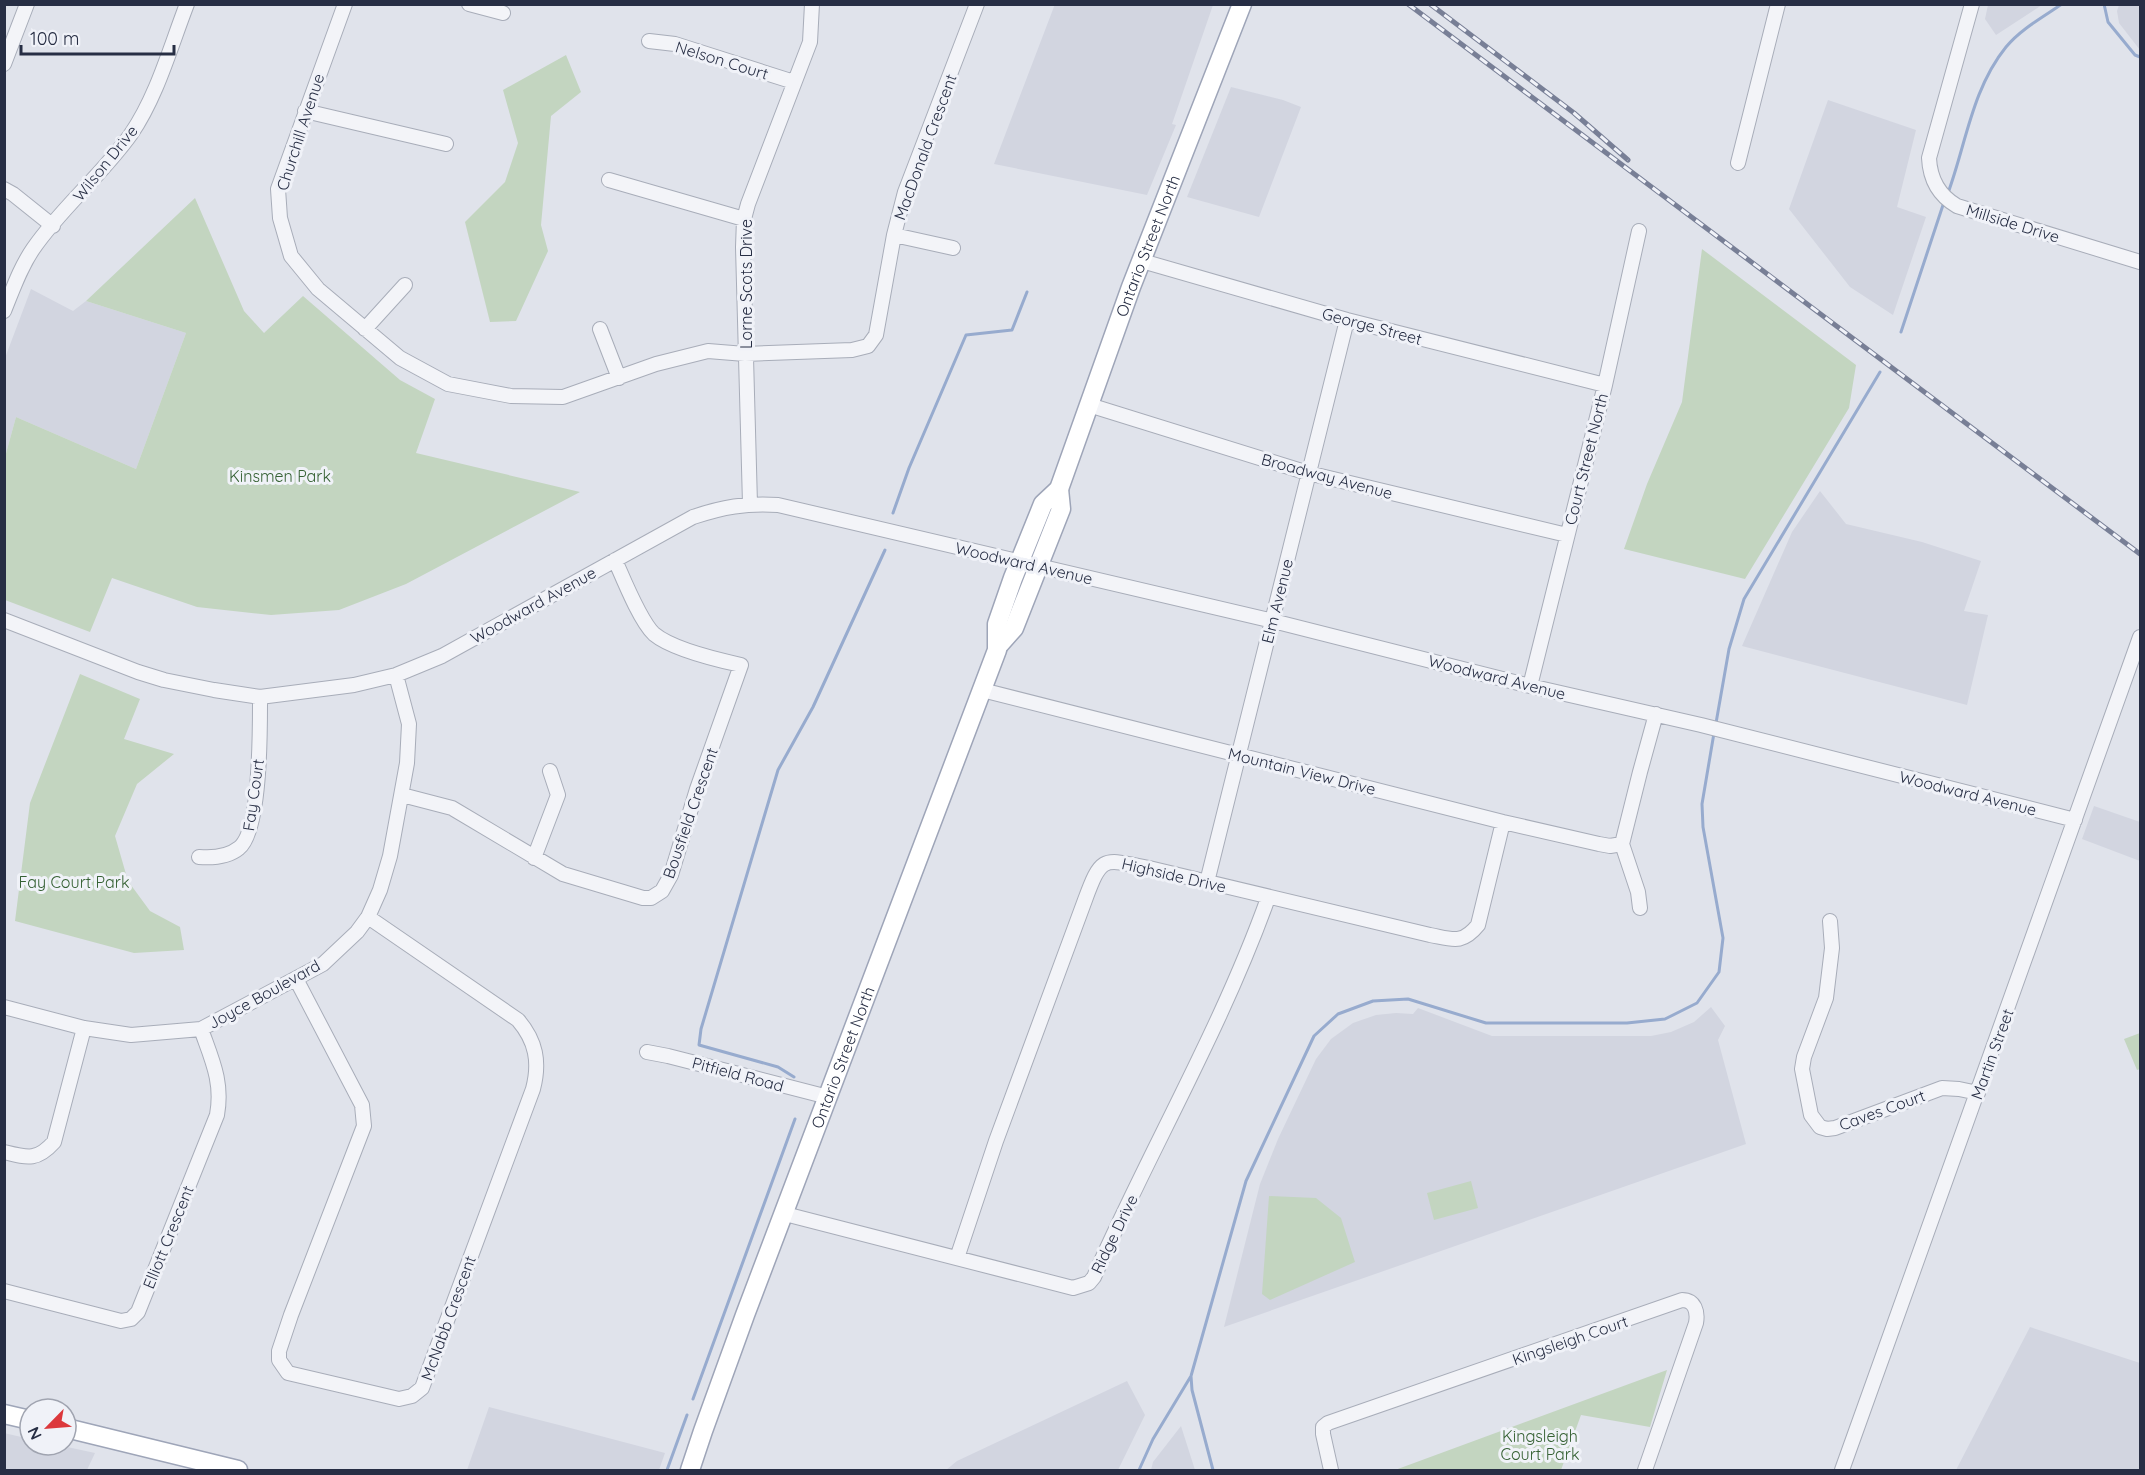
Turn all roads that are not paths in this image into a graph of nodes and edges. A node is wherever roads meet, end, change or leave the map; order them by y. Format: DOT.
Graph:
graph roads {
  1 [pos="27,4"];
  2 [pos="187,4"];
  3 [pos="345,4"];
  4 [pos="469,4"];
  5 [pos="812,4"];
  6 [pos="977,4"];
  7 [pos="1242,4"];
  8 [pos="1778,4"];
  9 [pos="1972,4"];
  10 [pos="503,13"];
  11 [pos="649,41"];
  12 [pos="8,46"];
  13 [pos="4,64"];
  14 [pos="794,82"];
  15 [pos="305,111"];
  16 [pos="446,144"];
  17 [pos="1738,162"];
  18 [pos="609,180"];
  19 [pos="4,189"];
  20 [pos="744,219"];
  21 [pos="52,226"];
  22 [pos="1639,231"];
  23 [pos="894,235"];
  24 [pos="954,248"];
  25 [pos="1142,261"];
  26 [pos="2140,262"];
  27 [pos="405,285"];
  28 [pos="4,311"];
  29 [pos="1347,320"];
  30 [pos="365,329"];
  31 [pos="600,329"];
  32 [pos="745,354"];
  33 [pos="619,378"];
  34 [pos="1605,385"];
  35 [pos="1089,405"];
  36 [pos="1308,473"];
  37 [pos="1059,489"];
  38 [pos="750,504"];
  39 [pos="1567,535"];
  40 [pos="615,560"];
  41 [pos="1019,562"];
  42 [pos="1038,567"];
  43 [pos="4,620"];
  44 [pos="1273,621"];
  45 [pos="2140,637"];
  46 [pos="998,646"];
  47 [pos="2136,666"];
  48 [pos="396,675"];
  49 [pos="1530,686"];
  50 [pos="982,690"];
  51 [pos="260,696"];
  52 [pos="1656,714"];
  53 [pos="1239,755"];
  54 [pos="550,771"];
  55 [pos="402,795"];
  56 [pos="2075,820"];
  57 [pos="1503,822"];
  58 [pos="1622,844"];
  59 [pos="199,856"];
  60 [pos="534,858"];
  61 [pos="1207,882"];
  62 [pos="1268,898"];
  63 [pos="1640,908"];
  64 [pos="368,917"];
  65 [pos="1830,921"];
  66 [pos="296,979"];
  67 [pos="4,1007"];
  68 [pos="84,1028"];
  69 [pos="201,1029"];
  70 [pos="647,1052"];
  71 [pos="1978,1093"];
  72 [pos="828,1097"];
  73 [pos="4,1152"];
  74 [pos="785,1214"];
  75 [pos="957,1258"];
  76 [pos="4,1291"];
  77 [pos="78,1431"];
  78 [pos="238,1470"];
  79 [pos="690,1470"];
  80 [pos="1331,1470"];
  81 [pos="1645,1470"];
  82 [pos="1842,1470"];
  1 -- 12 [label="street"];
  2 -- 21 [label="street, Wilson Drive"];
  3 -- 15 [label="street, Churchill Avenue"];
  4 -- 10 [label="street"];
  5 -- 14 [label="street, Lorne Scots Drive"];
  6 -- 23 [label="street, MacDonald Crescent"];
  7 -- 25 [label="main road, Ontario Street North"];
  8 -- 17 [label="street"];
  9 -- 26 [label="street, Millside Drive"];
  11 -- 14 [label="street, Nelson Court"];
  12 -- 13 [label="street"];
  14 -- 20 [label="street, Lorne Scots Drive"];
  15 -- 16 [label="street"];
  15 -- 30 [label="street, Churchill Avenue"];
  18 -- 20 [label="street"];
  19 -- 21 [label="street"];
  20 -- 32 [label="street, Lorne Scots Drive"];
  21 -- 28 [label="street, Wilson Drive"];
  22 -- 34 [label="street, Court Street North"];
  23 -- 24 [label="street"];
  23 -- 32 [label="street, MacDonald Crescent"];
  25 -- 29 [label="street, George Street"];
  25 -- 35 [label="main road, Ontario Street North"];
  27 -- 30 [label="street"];
  29 -- 34 [label="street, George Street"];
  29 -- 36 [label="street, Elm Avenue"];
  30 -- 33 [label="street, Churchill Avenue"];
  31 -- 33 [label="street"];
  32 -- 33 [label="street, Churchill Avenue"];
  32 -- 38 [label="street, Lorne Scots Drive"];
  34 -- 39 [label="street, Court Street North"];
  35 -- 36 [label="street, Broadway Avenue"];
  35 -- 37 [label="main road, Ontario Street North"];
  36 -- 39 [label="street, Broadway Avenue"];
  36 -- 44 [label="street, Elm Avenue"];
  37 -- 41 [label="main road, Ontario Street North"];
  37 -- 42 [label="main road, Ontario Street North"];
  38 -- 40 [label="street, Woodward Avenue"];
  38 -- 41 [label="street, Woodward Avenue"];
  39 -- 49 [label="street, Court Street North"];
  40 -- 48 [label="street, Woodward Avenue"];
  40 -- 60 [label="street, Bousfield Crescent"];
  41 -- 42 [label="street, Woodward Avenue"];
  41 -- 46 [label="main road, Ontario Street North"];
  42 -- 44 [label="street, Woodward Avenue"];
  42 -- 46 [label="main road, Ontario Street North"];
  43 -- 51 [label="street, Woodward Avenue"];
  44 -- 49 [label="street, Woodward Avenue"];
  44 -- 53 [label="street, Elm Avenue"];
  45 -- 47 [label="street, Martin Street"];
  46 -- 50 [label="main road, Ontario Street North"];
  47 -- 56 [label="street, Martin Street"];
  48 -- 51 [label="street, Woodward Avenue"];
  48 -- 55 [label="street, Joyce Boulevard"];
  49 -- 52 [label="street, Woodward Avenue"];
  50 -- 53 [label="street, Mountain View Drive"];
  50 -- 72 [label="main road, Ontario Street North"];
  51 -- 59 [label="street, Fay Court"];
  52 -- 56 [label="street, Woodward Avenue"];
  52 -- 58 [label="street"];
  53 -- 57 [label="street, Mountain View Drive"];
  53 -- 61 [label="street, Elm Avenue"];
  54 -- 60 [label="street"];
  55 -- 60 [label="street, Bousfield Crescent"];
  55 -- 64 [label="street, Joyce Boulevard"];
  56 -- 71 [label="street, Martin Street"];
  57 -- 58 [label="street, Mountain View Drive"];
  57 -- 62 [label="street, Highside Drive"];
  58 -- 63 [label="street"];
  61 -- 62 [label="street, Highside Drive"];
  61 -- 75 [label="street, Highside Drive"];
  62 -- 75 [label="street, Ridge Drive"];
  64 -- 66 [label="street, Joyce Boulevard"];
  64 -- 66 [label="street, McNabb Crescent"];
  65 -- 71 [label="street, Caves Court"];
  66 -- 69 [label="street, Joyce Boulevard"];
  67 -- 68 [label="street, Joyce Boulevard"];
  68 -- 69 [label="street, Joyce Boulevard"];
  68 -- 73 [label="street"];
  69 -- 76 [label="street, Elliott Crescent"];
  70 -- 72 [label="street, Pitfield Road"];
  71 -- 82 [label="street, Martin Street"];
  72 -- 74 [label="main road, Ontario Street North"];
  74 -- 75 [label="street, Ridge Drive"];
  74 -- 79 [label="main road, Ontario Street North"];
  77 -- 78 [label="main road"];
  80 -- 81 [label="street, Kingsleigh Court"];
}
